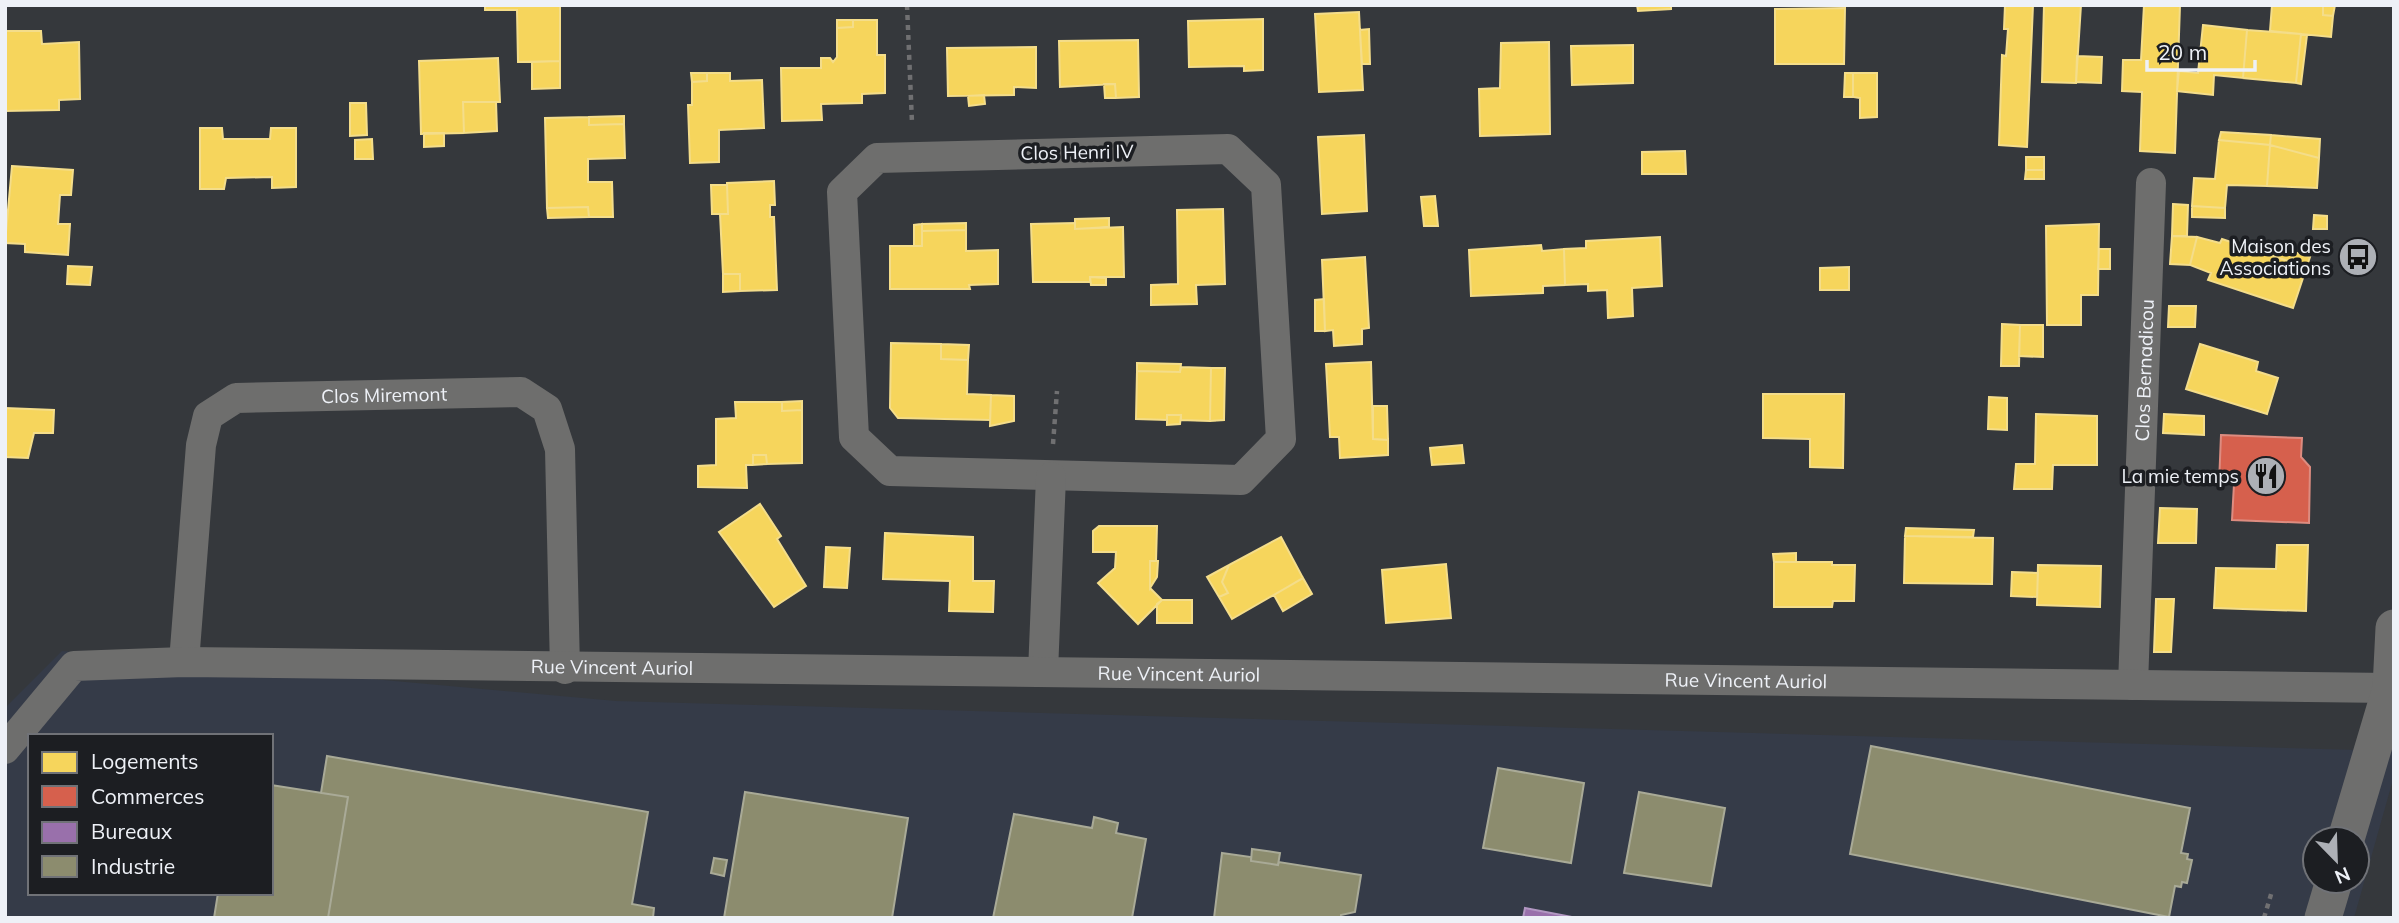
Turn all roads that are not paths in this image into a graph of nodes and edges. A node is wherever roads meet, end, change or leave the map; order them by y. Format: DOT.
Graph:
graph roads {
  1 [pos="2151,183"];
  2 [pos="1051,477"];
  3 [pos="2394,628"];
  4 [pos="184,662"];
  5 [pos="565,669"];
  6 [pos="1043,672"];
  7 [pos="2133,685"];
  8 [pos="2391,688"];
  9 [pos="5,749"];
  10 [pos="2350,825"];
  11 [pos="2330,895"];
  12 [pos="2323,918"];
  1 -- 7 [label="street, Clos Bernadicou"];
  2 -- 2 [label="street, Clos Henri IV"];
  2 -- 6 [label="street"];
  3 -- 8 [label="street"];
  4 -- 5 [label="street, Rue Vincent Auriol"];
  4 -- 5 [label="street, Clos Miremont"];
  4 -- 9 [label="street, Rue Vincent Auriol"];
  5 -- 6 [label="street, Rue Vincent Auriol"];
  6 -- 7 [label="street, Rue Vincent Auriol"];
  7 -- 8 [label="street, Rue Vincent Auriol"];
  8 -- 10 [label="street"];
  11 -- 12 [label="street"];
}
